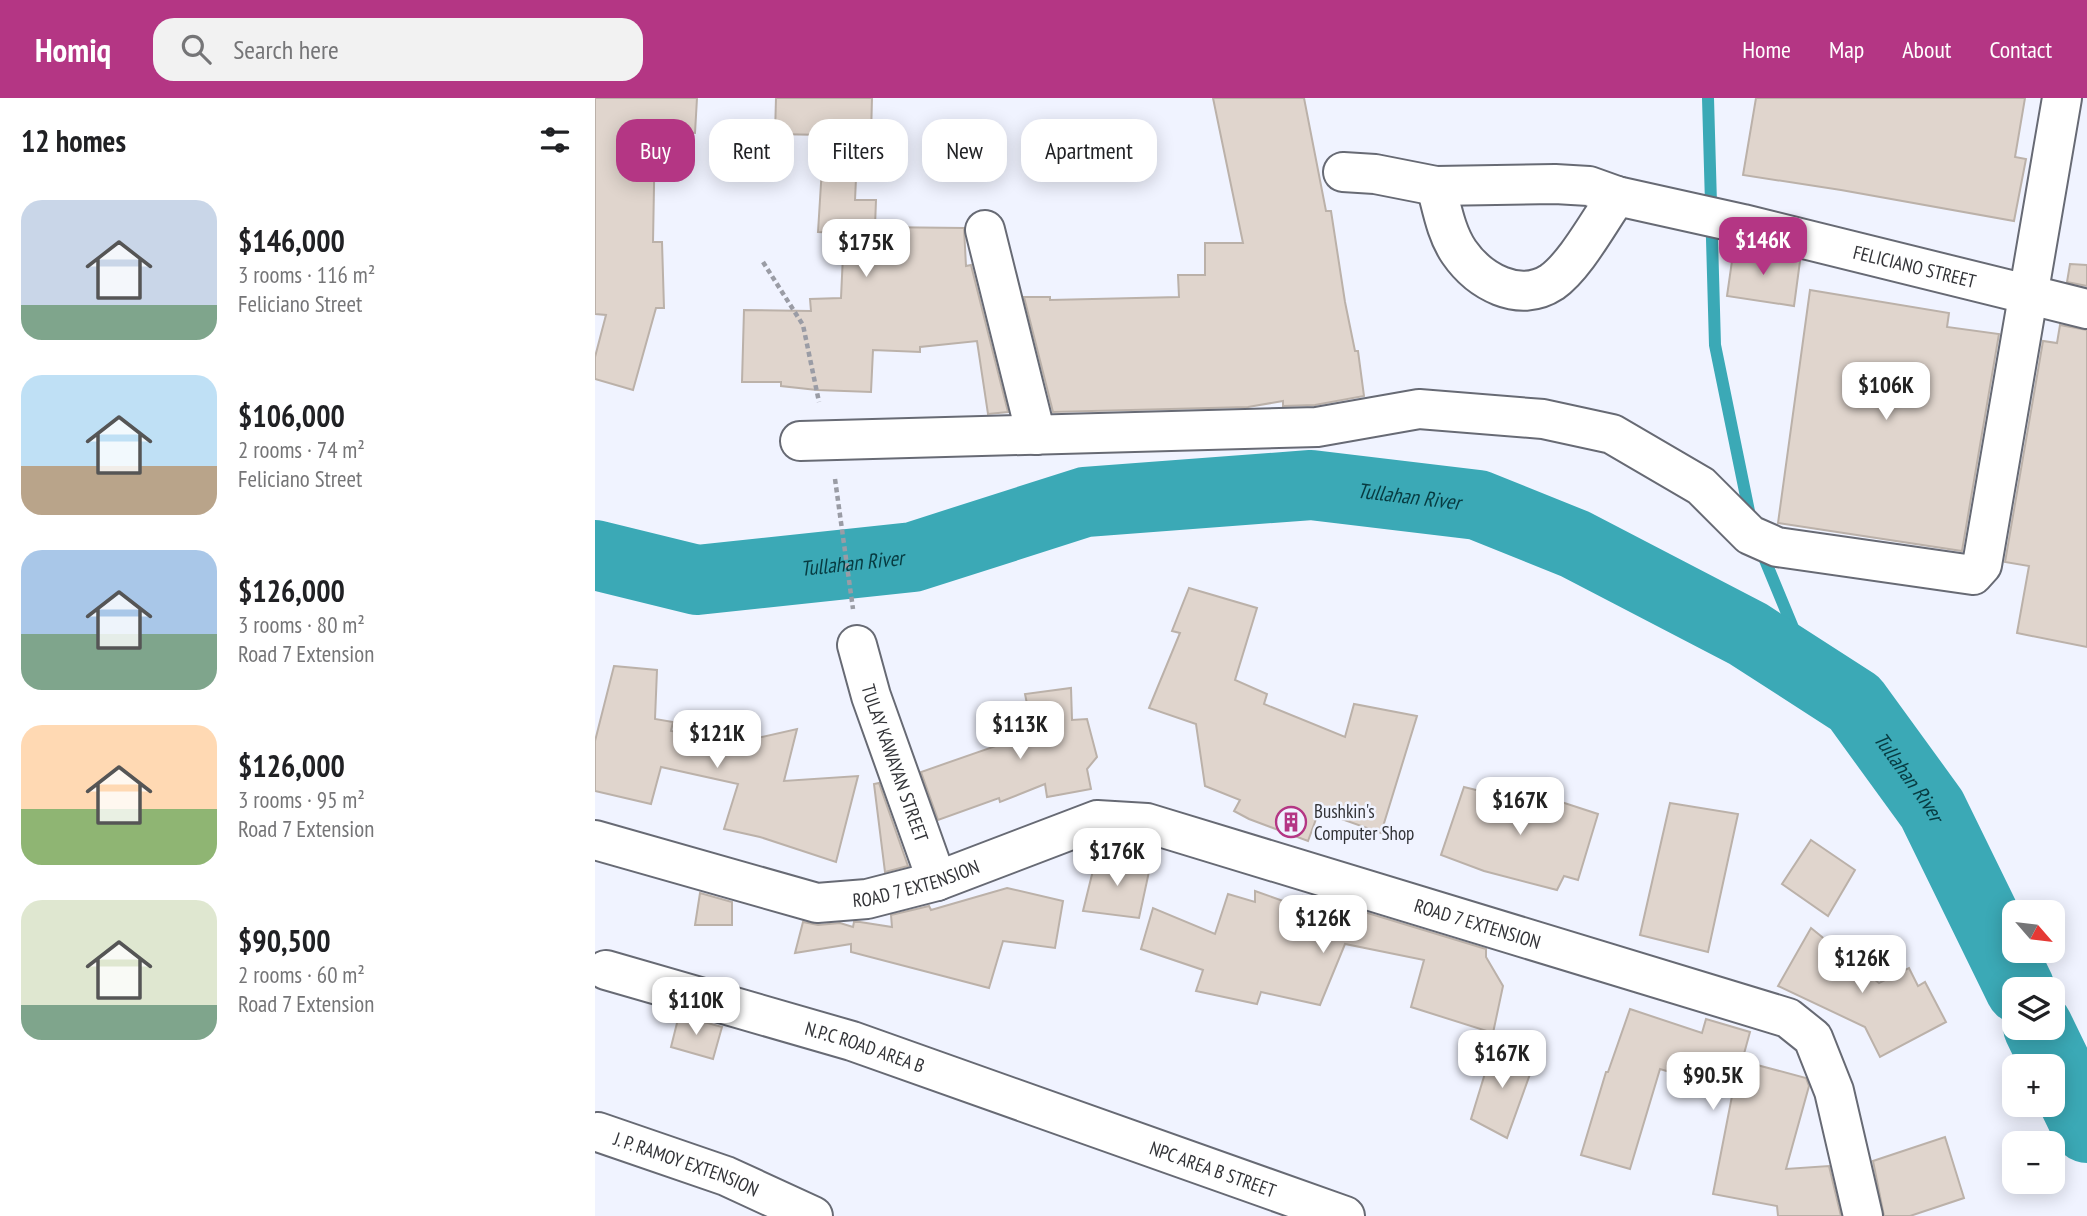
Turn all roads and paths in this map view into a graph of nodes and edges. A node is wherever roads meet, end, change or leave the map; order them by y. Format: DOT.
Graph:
graph roads {
  1 [pos="2062,98"];
  2 [pos="1343,172"];
  3 [pos="1436,186"];
  4 [pos="1617,196"];
  5 [pos="985,230"];
  6 [pos="763,262"];
  7 [pos="2029,295"];
  8 [pos="2087,309"];
  9 [pos="819,403"];
  10 [pos="1036,435"];
  11 [pos="800,441"];
  12 [pos="833,467"];
  13 [pos="857,645"];
  14 [pos="595,840"];
  15 [pos="937,881"];
  16 [pos="606,970"];
  17 [pos="598,1132"];
  18 [pos="1120,1136"];
  19 [pos="813,1216"];
  20 [pos="1345,1216"];
  21 [pos="1863,1216"];
  1 -- 7 [label="street"];
  2 -- 3 [label="street, FELICIANO STREET"];
  3 -- 4 [label="street, FELICIANO STREET"];
  3 -- 4 [label="street"];
  4 -- 7 [label="street, FELICIANO STREET"];
  5 -- 10 [label="street"];
  6 -- 9 [label="path"];
  7 -- 8 [label="street, FELICIANO STREET"];
  7 -- 10 [label="street"];
  10 -- 11 [label="street"];
  12 -- 13 [label="path"];
  13 -- 15 [label="street, TULAY KAWAYAN STREET"];
  14 -- 15 [label="street, ROAD 7 EXTENSION"];
  15 -- 21 [label="street, ROAD 7 EXTENSION"];
  16 -- 18 [label="street, N.P.C ROAD AREA B"];
  17 -- 19 [label="street, J. P. RAMOY EXTENSION"];
  18 -- 20 [label="street, NPC AREA B STREET"];
}
